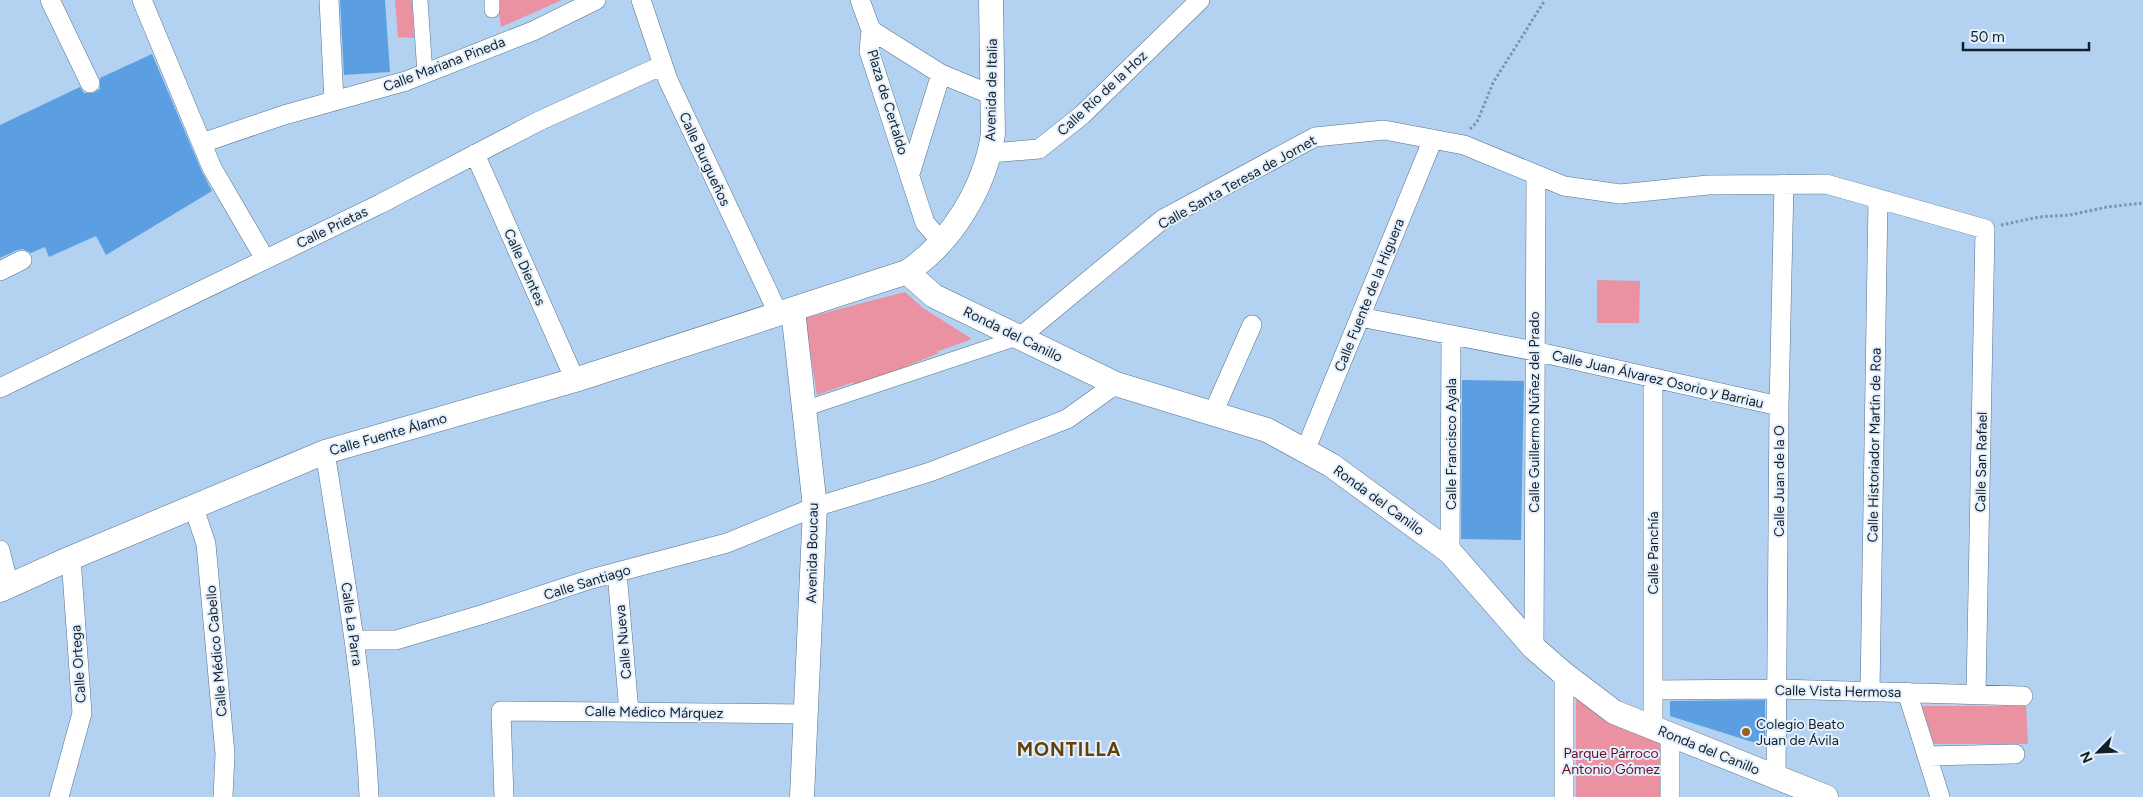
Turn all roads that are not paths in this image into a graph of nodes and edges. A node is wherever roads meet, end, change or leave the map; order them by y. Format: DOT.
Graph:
graph roads {
  1 [pos="50,0"];
  2 [pos="142,0"];
  3 [pos="329,0"];
  4 [pos="420,0"];
  5 [pos="596,0"];
  6 [pos="641,0"];
  7 [pos="860,0"];
  8 [pos="991,0"];
  9 [pos="1200,0"];
  10 [pos="871,30"];
  11 [pos="663,65"];
  12 [pos="425,74"];
  13 [pos="941,74"];
  14 [pos="90,82"];
  15 [pos="992,95"];
  16 [pos="334,101"];
  17 [pos="1433,139"];
  18 [pos="202,143"];
  19 [pos="990,153"];
  20 [pos="475,154"];
  21 [pos="910,174"];
  22 [pos="1536,176"];
  23 [pos="1784,184"];
  24 [pos="1878,199"];
  25 [pos="1985,229"];
  26 [pos="941,241"];
  27 [pos="265,259"];
  28 [pos="22,260"];
  29 [pos="0,271"];
  30 [pos="907,272"];
  31 [pos="786,311"];
  32 [pos="1360,317"];
  33 [pos="1252,325"];
  34 [pos="1451,336"];
  35 [pos="1020,337"];
  36 [pos="1534,351"];
  37 [pos="1653,378"];
  38 [pos="575,380"];
  39 [pos="1116,384"];
  40 [pos="0,388"];
  41 [pos="1779,406"];
  42 [pos="804,409"];
  43 [pos="1213,414"];
  44 [pos="1306,451"];
  45 [pos="325,452"];
  46 [pos="814,507"];
  47 [pos="194,508"];
  48 [pos="0,550"];
  49 [pos="1450,552"];
  50 [pos="71,558"];
  51 [pos="617,572"];
  52 [pos="4,588"];
  53 [pos="355,640"];
  54 [pos="1534,648"];
  55 [pos="1564,674"];
  56 [pos="1778,689"];
  57 [pos="1653,690"];
  58 [pos="1870,691"];
  59 [pos="1907,692"];
  60 [pos="1976,694"];
  61 [pos="2024,696"];
  62 [pos="629,712"];
  63 [pos="806,714"];
  64 [pos="1662,731"];
  65 [pos="2015,754"];
  66 [pos="1927,756"];
  67 [pos="1776,787"];
  68 [pos="59,797"];
  69 [pos="223,797"];
  70 [pos="369,797"];
  71 [pos="504,797"];
  72 [pos="802,797"];
  73 [pos="1564,797"];
  74 [pos="1670,797"];
  75 [pos="1826,797"];
  76 [pos="1940,797"];
  1 -- 14 [label="street"];
  2 -- 18 [label="street"];
  3 -- 16 [label="street"];
  4 -- 12 [label="street"];
  5 -- 12 [label="street, Calle Mariana Pineda"];
  6 -- 11 [label="street, Calle Burgueños"];
  7 -- 10 [label="street, Plaza de Certaldo"];
  8 -- 15 [label="street, Avenida de Italia"];
  9 -- 19 [label="street, Calle Río de la Hoz"];
  10 -- 13 [label="street, Plaza de Certaldo"];
  10 -- 21 [label="street, Plaza de Certaldo"];
  11 -- 20 [label="street, Calle Prietas"];
  11 -- 31 [label="street, Calle Burgueños"];
  12 -- 16 [label="street, Calle Mariana Pineda"];
  13 -- 15 [label="street, Plaza de Certaldo"];
  13 -- 21 [label="street, Plaza de Certaldo"];
  15 -- 19 [label="street, Avenida de Italia"];
  16 -- 18 [label="street, Calle Mariana Pineda"];
  17 -- 22 [label="street, Calle Santa Teresa de Jornet"];
  17 -- 32 [label="street, Calle Fuente de la Higuera"];
  17 -- 35 [label="street, Calle Santa Teresa de Jornet"];
  18 -- 27 [label="street"];
  19 -- 26 [label="street, Avenida de Italia"];
  20 -- 27 [label="street, Calle Prietas"];
  20 -- 38 [label="street, Calle Dientes"];
  21 -- 26 [label="street, Plaza de Certaldo"];
  22 -- 23 [label="street, Calle Santa Teresa de Jornet"];
  22 -- 36 [label="street, Calle Guillermo Núñez del Prado"];
  23 -- 24 [label="street, Calle Santa Teresa de Jornet"];
  23 -- 41 [label="street, Calle Juan de la O"];
  24 -- 25 [label="street, Calle Santa Teresa de Jornet"];
  24 -- 58 [label="street, Calle Historiador Martín de Roa"];
  25 -- 60 [label="street, Calle San Rafael"];
  26 -- 30 [label="street, Avenida de Italia"];
  27 -- 40 [label="street, Calle Prietas"];
  28 -- 29 [label="street"];
  30 -- 31 [label="street, Avenida de Italia"];
  30 -- 35 [label="street, Ronda del Canillo"];
  31 -- 38 [label="street, Calle Fuente Álamo"];
  31 -- 42 [label="street, Avenida Boucau"];
  32 -- 34 [label="street, Calle Juan Álvarez Osorio y Barriau"];
  32 -- 44 [label="street, Calle Fuente de la Higuera"];
  33 -- 43 [label="street"];
  34 -- 36 [label="street, Calle Juan Álvarez Osorio y Barriau"];
  34 -- 49 [label="street, Calle Francisco Ayala"];
  35 -- 39 [label="street, Ronda del Canillo"];
  35 -- 42 [label="street"];
  36 -- 37 [label="street, Calle Juan Álvarez Osorio y Barriau"];
  36 -- 54 [label="street, Calle Guillermo Núñez del Prado"];
  37 -- 41 [label="street, Calle Juan Álvarez Osorio y Barriau"];
  37 -- 57 [label="street, Calle Panchía"];
  38 -- 45 [label="street, Calle Fuente Álamo"];
  39 -- 43 [label="street, Ronda del Canillo"];
  39 -- 46 [label="street, Calle Santiago"];
  41 -- 56 [label="street, Calle Juan de la O"];
  42 -- 46 [label="street, Avenida Boucau"];
  43 -- 44 [label="street, Ronda del Canillo"];
  44 -- 49 [label="street, Ronda del Canillo"];
  45 -- 47 [label="street, Calle Fuente Álamo"];
  45 -- 53 [label="street, Calle La Parra"];
  46 -- 51 [label="street, Calle Santiago"];
  46 -- 63 [label="street, Avenida Boucau"];
  47 -- 50 [label="street, Calle Fuente Álamo"];
  47 -- 69 [label="street, Calle Médico Cabello"];
  48 -- 52 [label="street"];
  49 -- 54 [label="street, Ronda del Canillo"];
  50 -- 52 [label="street, Calle Fuente Álamo"];
  50 -- 68 [label="street, Calle Ortega"];
  51 -- 53 [label="street, Calle Santiago"];
  51 -- 62 [label="street, Calle Nueva"];
  53 -- 70 [label="street, Calle La Parra"];
  54 -- 55 [label="street, Ronda del Canillo"];
  55 -- 64 [label="street, Ronda del Canillo"];
  55 -- 73 [label="street"];
  56 -- 57 [label="street, Calle Vista Hermosa"];
  56 -- 58 [label="street, Calle Vista Hermosa"];
  56 -- 67 [label="street, Calle Juan de la O"];
  57 -- 64 [label="street, Calle Panchía"];
  58 -- 59 [label="street, Calle Vista Hermosa"];
  59 -- 60 [label="street, Calle Vista Hermosa"];
  59 -- 66 [label="street"];
  60 -- 61 [label="street, Calle Vista Hermosa"];
  62 -- 63 [label="street, Calle Médico Márquez"];
  62 -- 71 [label="street, Calle Médico Márquez"];
  63 -- 72 [label="street, Avenida Boucau"];
  64 -- 67 [label="street, Ronda del Canillo"];
  64 -- 74 [label="street, Calle Panchía"];
  65 -- 66 [label="street"];
  66 -- 76 [label="street"];
  67 -- 75 [label="street, Ronda del Canillo"];
}
